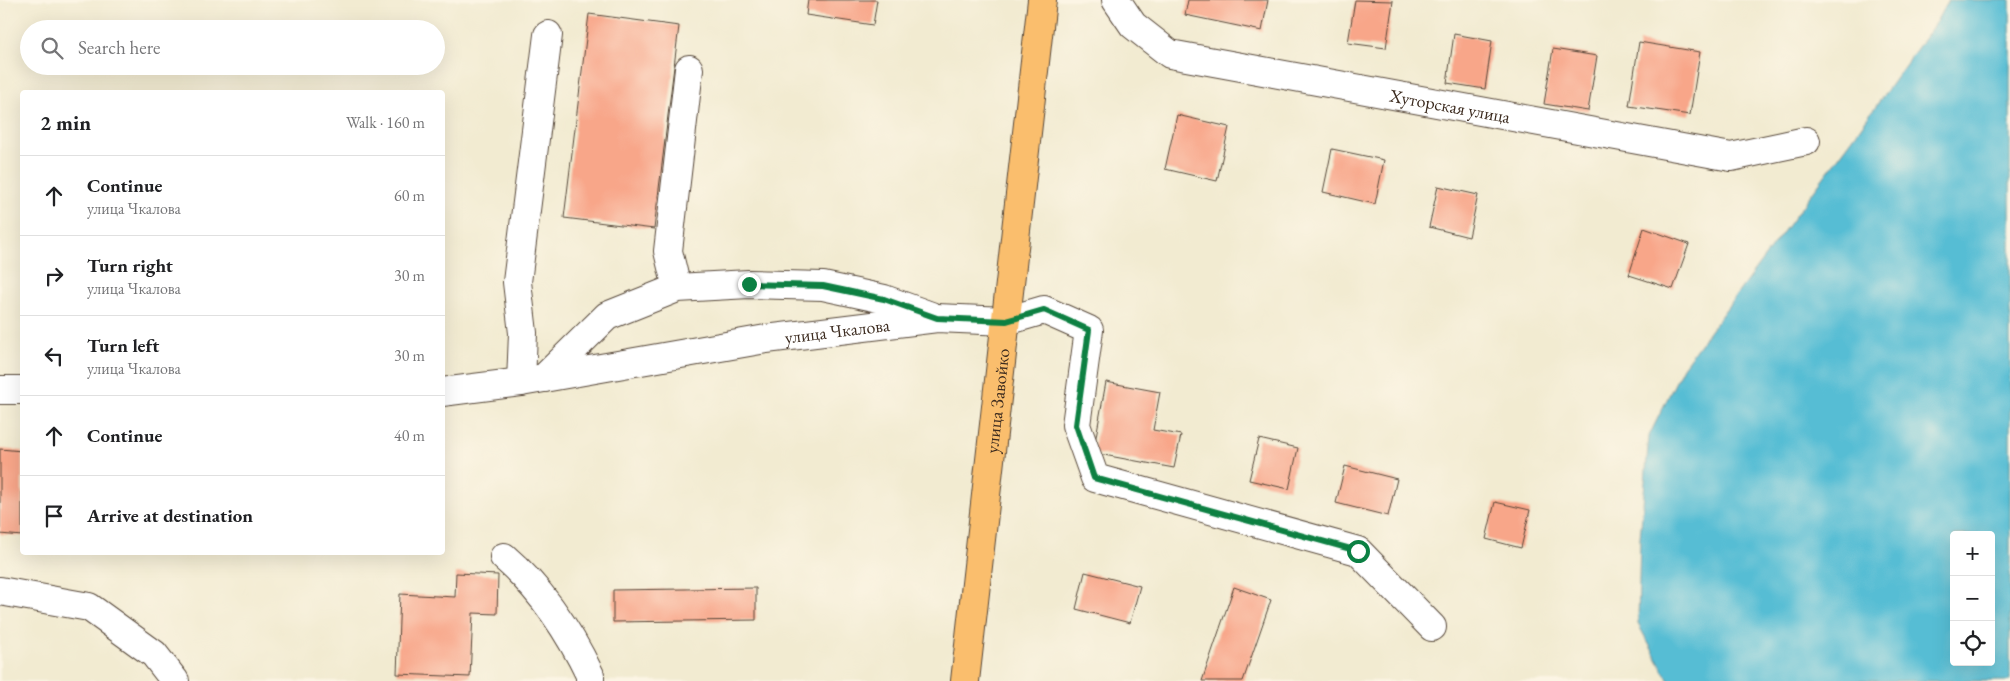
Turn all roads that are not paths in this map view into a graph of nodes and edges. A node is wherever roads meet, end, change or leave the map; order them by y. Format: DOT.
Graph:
graph roads {
  1 [pos="1042,0"];
  2 [pos="1116,0"];
  3 [pos="548,35"];
  4 [pos="689,69"];
  5 [pos="1806,141"];
  6 [pos="677,288"];
  7 [pos="937,318"];
  8 [pos="1006,321"];
  9 [pos="532,380"];
  10 [pos="0,390"];
  11 [pos="20,390"];
  12 [pos="445,392"];
  13 [pos="504,556"];
  14 [pos="0,591"];
  15 [pos="1432,627"];
  16 [pos="175,681"];
  17 [pos="590,681"];
  18 [pos="965,681"];
  1 -- 8 [label="main road, улица Завойко"];
  2 -- 5 [label="street, Хуторская улица"];
  3 -- 9 [label="street"];
  4 -- 6 [label="street"];
  6 -- 7 [label="street"];
  6 -- 9 [label="street"];
  7 -- 8 [label="street, улица Чкалова"];
  7 -- 9 [label="street, улица Чкалова"];
  8 -- 15 [label="street, улица Чкалова"];
  8 -- 18 [label="main road, улица Завойко"];
  9 -- 12 [label="street, улица Чкалова"];
  10 -- 11 [label="street"];
  13 -- 17 [label="street"];
  14 -- 16 [label="street"];
}
